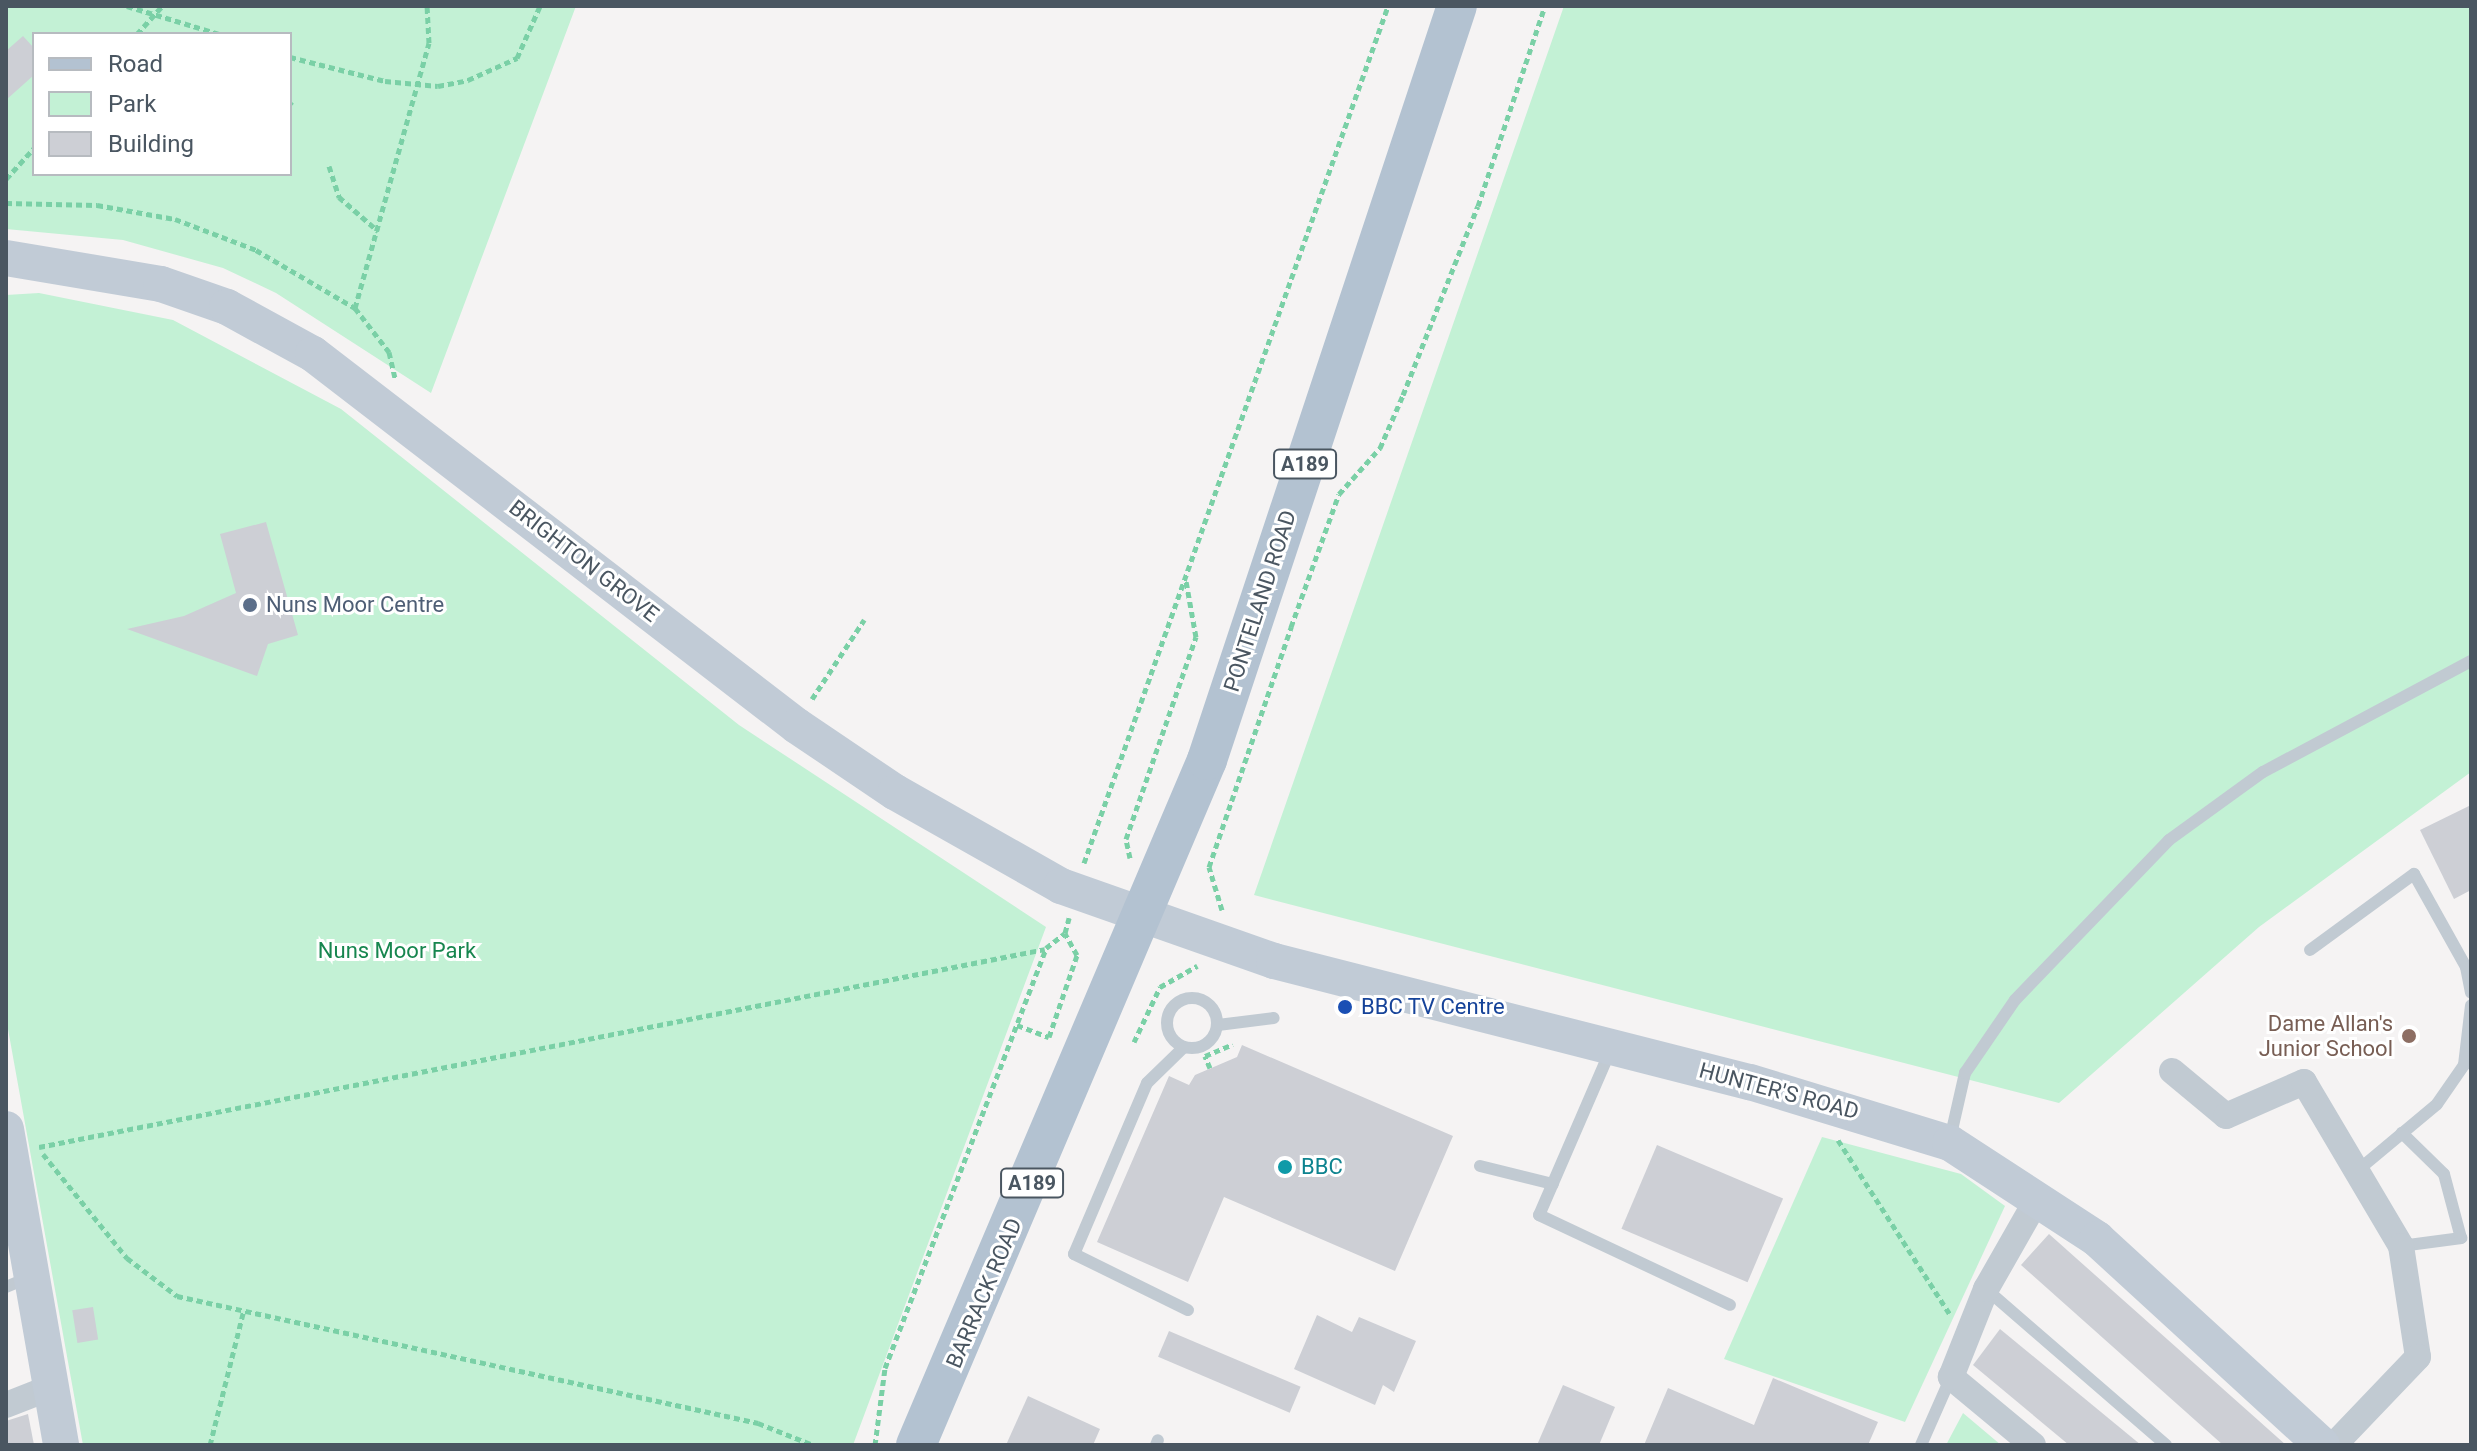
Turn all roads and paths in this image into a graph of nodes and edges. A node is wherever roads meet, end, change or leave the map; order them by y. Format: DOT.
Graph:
graph roads {
  1 [pos="127,6"];
  2 [pos="162,6"];
  3 [pos="427,6"];
  4 [pos="540,6"];
  5 [pos="1388,6"];
  6 [pos="1457,6"];
  7 [pos="1545,6"];
  8 [pos="154,14"];
  9 [pos="139,32"];
  10 [pos="212,32"];
  11 [pos="292,57"];
  12 [pos="420,84"];
  13 [pos="32,150"];
  14 [pos="329,166"];
  15 [pos="6,179"];
  16 [pos="6,203"];
  17 [pos="378,231"];
  18 [pos="6,258"];
  19 [pos="355,308"];
  20 [pos="396,413"];
  21 [pos="1186,580"];
  22 [pos="864,620"];
  23 [pos="2471,661"];
  24 [pos="797,726"];
  25 [pos="1132,866"];
  26 [pos="1076,892"];
  27 [pos="1143,919"];
  28 [pos="1065,933"];
  29 [pos="1212,941"];
  30 [pos="1046,948"];
  31 [pos="2310,950"];
  32 [pos="2471,993"];
  33 [pos="2471,1005"];
  34 [pos="1274,1018"];
  35 [pos="1017,1025"];
  36 [pos="1218,1025"];
  37 [pos="1134,1042"];
  38 [pos="1612,1046"];
  39 [pos="1183,1048"];
  40 [pos="2172,1071"];
  41 [pos="1811,1099"];
  42 [pos="6,1129"];
  43 [pos="2402,1133"];
  44 [pos="1950,1143"];
  45 [pos="19,1160"];
  46 [pos="1480,1166"];
  47 [pos="2357,1171"];
  48 [pos="1553,1184"];
  49 [pos="2039,1196"];
  50 [pos="2401,1246"];
  51 [pos="20,1281"];
  52 [pos="1986,1289"];
  53 [pos="1730,1305"];
  54 [pos="244,1310"];
  55 [pos="1188,1310"];
  56 [pos="1967,1341"];
  57 [pos="1951,1377"];
  58 [pos="52,1387"];
  59 [pos="6,1405"];
  60 [pos="61,1445"];
  61 [pos="210,1445"];
  62 [pos="813,1445"];
  63 [pos="875,1445"];
  64 [pos="916,1445"];
  65 [pos="1921,1445"];
  66 [pos="2033,1445"];
  67 [pos="2166,1445"];
  68 [pos="2322,1445"];
  69 [pos="2334,1445"];
  1 -- 8 [label="path"];
  2 -- 8 [label="path"];
  3 -- 12 [label="path"];
  4 -- 12 [label="path"];
  5 -- 21 [label="path"];
  6 -- 27 [label="main road, PONTELAND ROAD / A189"];
  7 -- 29 [label="path"];
  8 -- 9 [label="path"];
  8 -- 10 [label="path"];
  11 -- 12 [label="path"];
  12 -- 17 [label="path"];
  13 -- 15 [label="path"];
  14 -- 17 [label="path"];
  16 -- 19 [label="path"];
  17 -- 19 [label="path"];
  18 -- 20 [label="street, BRIGHTON GROVE"];
  19 -- 20 [label="path"];
  20 -- 24 [label="street, BRIGHTON GROVE"];
  21 -- 25 [label="path"];
  21 -- 26 [label="path"];
  22 -- 24 [label="path"];
  23 -- 44 [label="lane"];
  24 -- 26 [label="street, BRIGHTON GROVE"];
  26 -- 27 [label="street, BRIGHTON GROVE"];
  26 -- 28 [label="path"];
  27 -- 29 [label="street, HUNTER'S ROAD"];
  27 -- 64 [label="main road, BARRACK ROAD / A189"];
  28 -- 30 [label="path"];
  28 -- 35 [label="path"];
  29 -- 37 [label="path"];
  29 -- 38 [label="street, HUNTER'S ROAD"];
  30 -- 35 [label="path"];
  30 -- 45 [label="path"];
  31 -- 32 [label="lane"];
  33 -- 43 [label="lane"];
  34 -- 36 [label="lane"];
  35 -- 63 [label="path"];
  36 -- 39 [label="lane"];
  36 -- 39 [label="lane"];
  38 -- 41 [label="street, HUNTER'S ROAD"];
  38 -- 48 [label="lane"];
  39 -- 55 [label="lane"];
  40 -- 47 [label="street"];
  41 -- 44 [label="street, HUNTER'S ROAD"];
  41 -- 56 [label="path"];
  42 -- 45 [label="street"];
  43 -- 47 [label="lane"];
  43 -- 50 [label="lane"];
  44 -- 49 [label="street, HUNTER'S ROAD"];
  45 -- 51 [label="street"];
  45 -- 54 [label="path"];
  46 -- 48 [label="lane"];
  47 -- 50 [label="street"];
  48 -- 53 [label="lane"];
  49 -- 52 [label="street"];
  49 -- 68 [label="street, HUNTER'S ROAD"];
  50 -- 69 [label="street"];
  51 -- 58 [label="street"];
  52 -- 56 [label="street"];
  52 -- 67 [label="lane"];
  54 -- 61 [label="path"];
  54 -- 62 [label="path"];
  56 -- 57 [label="street"];
  57 -- 65 [label="lane"];
  57 -- 66 [label="street"];
  58 -- 59 [label="street"];
  58 -- 60 [label="street"];
}
